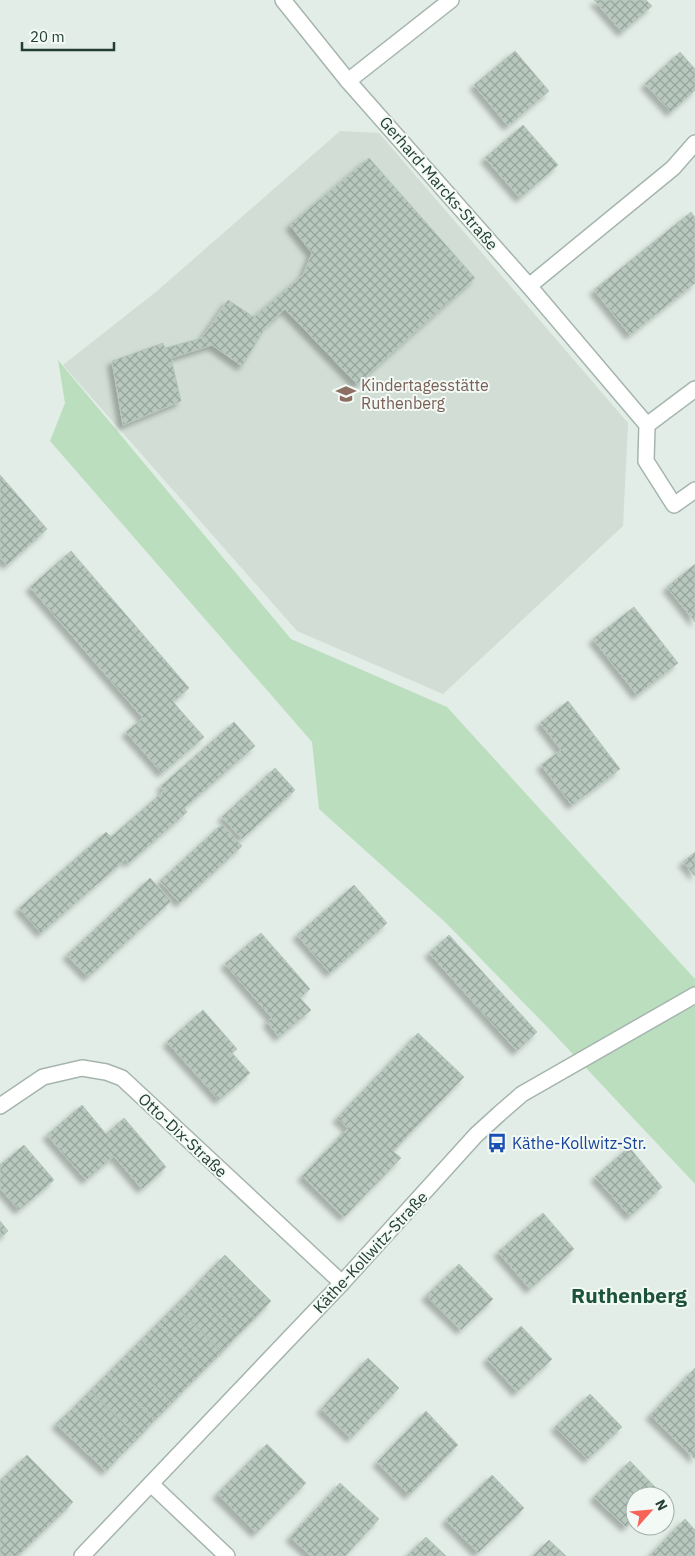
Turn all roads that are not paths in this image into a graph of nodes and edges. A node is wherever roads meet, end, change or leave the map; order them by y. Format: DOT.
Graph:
graph roads {
  1 [pos="283,0"];
  2 [pos="451,0"];
  3 [pos="348,81"];
  4 [pos="695,143"];
  5 [pos="529,286"];
  6 [pos="695,390"];
  7 [pos="647,425"];
  8 [pos="695,490"];
  9 [pos="695,995"];
  10 [pos="0,1106"];
  11 [pos="342,1283"];
  12 [pos="151,1484"];
  13 [pos="82,1556"];
  14 [pos="228,1556"];
  1 -- 3 [label="street, Gerhard-Marcks-Straße"];
  2 -- 3 [label="street"];
  3 -- 5 [label="street, Gerhard-Marcks-Straße"];
  4 -- 5 [label="street"];
  5 -- 7 [label="street, Gerhard-Marcks-Straße"];
  6 -- 7 [label="street"];
  7 -- 8 [label="street"];
  9 -- 11 [label="street, Käthe-Kollwitz-Straße"];
  10 -- 11 [label="street, Otto-Dix-Straße"];
  11 -- 12 [label="street, Käthe-Kollwitz-Straße"];
  12 -- 13 [label="street, Käthe-Kollwitz-Straße"];
  12 -- 14 [label="street"];
}
